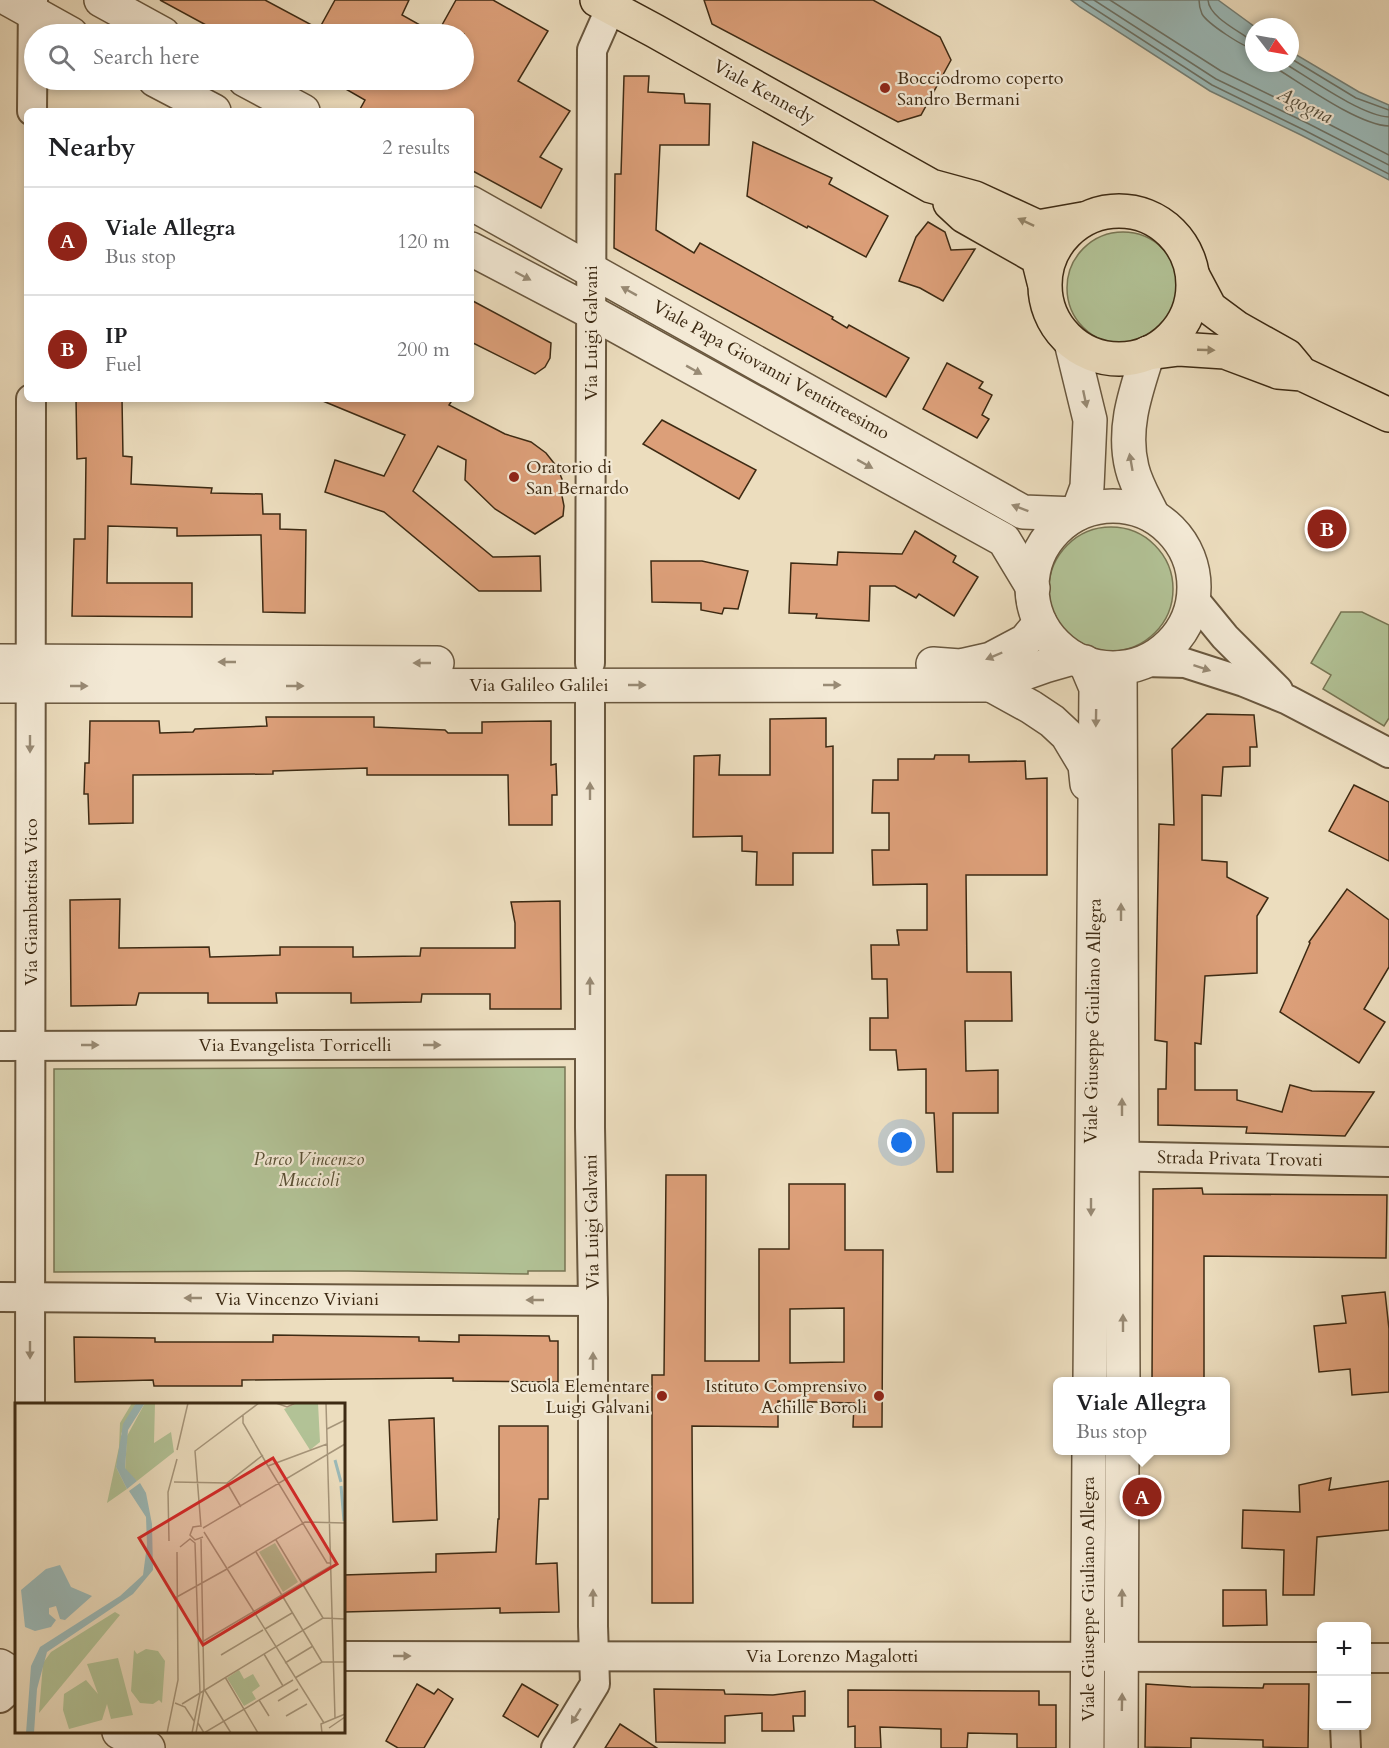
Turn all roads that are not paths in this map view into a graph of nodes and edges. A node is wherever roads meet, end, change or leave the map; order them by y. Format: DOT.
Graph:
graph roads {
  1 [pos="101,0"];
  2 [pos="25,4"];
  3 [pos="604,4"];
  4 [pos="26,24"];
  5 [pos="56,24"];
  6 [pos="145,24"];
  7 [pos="31,90"];
  8 [pos="174,90"];
  9 [pos="264,90"];
  10 [pos="32,108"];
  11 [pos="208,108"];
  12 [pos="297,108"];
  13 [pos="931,186"];
  14 [pos="474,205"];
  15 [pos="1083,219"];
  16 [pos="474,251"];
  17 [pos="591,269"];
  18 [pos="1193,276"];
  19 [pos="1044,282"];
  20 [pos="591,312"];
  21 [pos="1071,342"];
  22 [pos="1148,353"];
  23 [pos="1302,374"];
  24 [pos="31,402"];
  25 [pos="1389,416"];
  26 [pos="1077,514"];
  27 [pos="1153,516"];
  28 [pos="1033,588"];
  29 [pos="1193,598"];
  30 [pos="1040,622"];
  31 [pos="1079,660"];
  32 [pos="1132,665"];
  33 [pos="15,674"];
  34 [pos="590,674"];
  35 [pos="991,685"];
  36 [pos="1288,700"];
  37 [pos="1389,753"];
  38 [pos="1095,816"];
  39 [pos="590,1044"];
  40 [pos="31,1045"];
  41 [pos="0,1046"];
  42 [pos="1107,1156"];
  43 [pos="1389,1162"];
  44 [pos="31,1296"];
  45 [pos="0,1297"];
  46 [pos="593,1301"];
  47 [pos="1090,1377"];
  48 [pos="1122,1377"];
  49 [pos="30,1403"];
  50 [pos="1089,1455"];
  51 [pos="1122,1455"];
  52 [pos="345,1656"];
  53 [pos="594,1657"];
  54 [pos="1088,1657"];
  55 [pos="1123,1657"];
  56 [pos="1317,1657"];
  57 [pos="1371,1658"];
  58 [pos="1389,1659"];
  59 [pos="0,1666"];
  60 [pos="15,1675"];
  61 [pos="15,1685"];
  62 [pos="0,1698"];
  63 [pos="1345,1730"];
  64 [pos="122,1733"];
  65 [pos="148,1748"];
  66 [pos="556,1748"];
  67 [pos="1087,1748"];
  68 [pos="1121,1748"];
  69 [pos="1346,1748"];
  1 -- 6 [label="street"];
  2 -- 4 [label="street"];
  2 -- 5 [label="street"];
  3 -- 13 [label="main road, Viale Kennedy"];
  3 -- 17 [label="street, Via Luigi Galvani"];
  7 -- 10 [label="street"];
  8 -- 11 [label="street"];
  9 -- 12 [label="street"];
  15 -- 13 [label="main road, one-way"];
  13 -- 19 [label="main road"];
  14 -- 17 [label="street, Viale Papa Giovanni Ventitreesimo"];
  15 -- 18 [label="main road"];
  15 -- 19 [label="main road"];
  16 -- 20 [label="street, Viale Papa Giovanni Ventitreesimo, one-way"];
  17 -- 20 [label="street, Via Luigi Galvani"];
  26 -- 17 [label="street, Viale Papa Giovanni Ventitreesimo, one-way"];
  18 -- 22 [label="main road"];
  18 -- 23 [label="main road"];
  19 -- 21 [label="main road"];
  20 -- 28 [label="street, Viale Papa Giovanni Ventitreesimo, one-way"];
  20 -- 34 [label="street, Via Luigi Galvani"];
  21 -- 22 [label="main road"];
  21 -- 26 [label="street, one-way"];
  22 -- 23 [label="main road, one-way"];
  27 -- 22 [label="street, one-way"];
  23 -- 25 [label="main road"];
  24 -- 33 [label="street, Via Giambattista Vico"];
  26 -- 27 [label="street"];
  26 -- 28 [label="street"];
  27 -- 29 [label="street"];
  28 -- 30 [label="street"];
  29 -- 32 [label="street"];
  29 -- 36 [label="street"];
  30 -- 31 [label="street"];
  30 -- 34 [label="street, Via Galileo Galilei, one-way"];
  31 -- 32 [label="street"];
  31 -- 35 [label="street, Via Galileo Galilei"];
  31 -- 38 [label="street, Viale Giuseppe Giuliano Allegra, one-way"];
  32 -- 36 [label="street, one-way"];
  42 -- 32 [label="street, Viale Giuseppe Giuliano Allegra, one-way"];
  33 -- 34 [label="street, Via Galileo Galilei"];
  33 -- 40 [label="street, Via Giambattista Vico, one-way"];
  34 -- 35 [label="street, Via Galileo Galilei, one-way"];
  39 -- 34 [label="street, Via Luigi Galvani, one-way"];
  35 -- 38 [label="street"];
  36 -- 37 [label="street"];
  38 -- 42 [label="street, Viale Giuseppe Giuliano Allegra"];
  40 -- 39 [label="street, Via Evangelista Torricelli, one-way"];
  39 -- 46 [label="street, Via Luigi Galvani"];
  40 -- 41 [label="street, Via Evangelista Torricelli"];
  40 -- 44 [label="street, Via Giambattista Vico"];
  42 -- 43 [label="street, Strada Privata Trovati"];
  42 -- 47 [label="street, Viale Giuseppe Giuliano Allegra, one-way"];
  48 -- 42 [label="street, Viale Giuseppe Giuliano Allegra, one-way"];
  44 -- 45 [label="street, Via Vincenzo Viviani"];
  46 -- 44 [label="street, Via Vincenzo Viviani, one-way"];
  44 -- 49 [label="street, Via Giambattista Vico, one-way"];
  53 -- 46 [label="street, Via Luigi Galvani, one-way"];
  50 -- 54 [label="street, Viale Giuseppe Giuliano Allegra"];
  55 -- 51 [label="street, Viale Giuseppe Giuliano Allegra, one-way"];
  52 -- 53 [label="street, Via Lorenzo Magalotti, one-way"];
  53 -- 54 [label="street, Via Lorenzo Magalotti"];
  53 -- 66 [label="street, Via Luigi Galvani, one-way"];
  54 -- 55 [label="street, Via Lorenzo Magalotti"];
  54 -- 67 [label="street, Viale Giuseppe Giuliano Allegra"];
  55 -- 56 [label="street, Via Lorenzo Magalotti"];
  68 -- 55 [label="street, Viale Giuseppe Giuliano Allegra, one-way"];
  57 -- 58 [label="street"];
  59 -- 60 [label="street"];
  61 -- 62 [label="street"];
  63 -- 69 [label="street"];
  64 -- 65 [label="street"];
}
